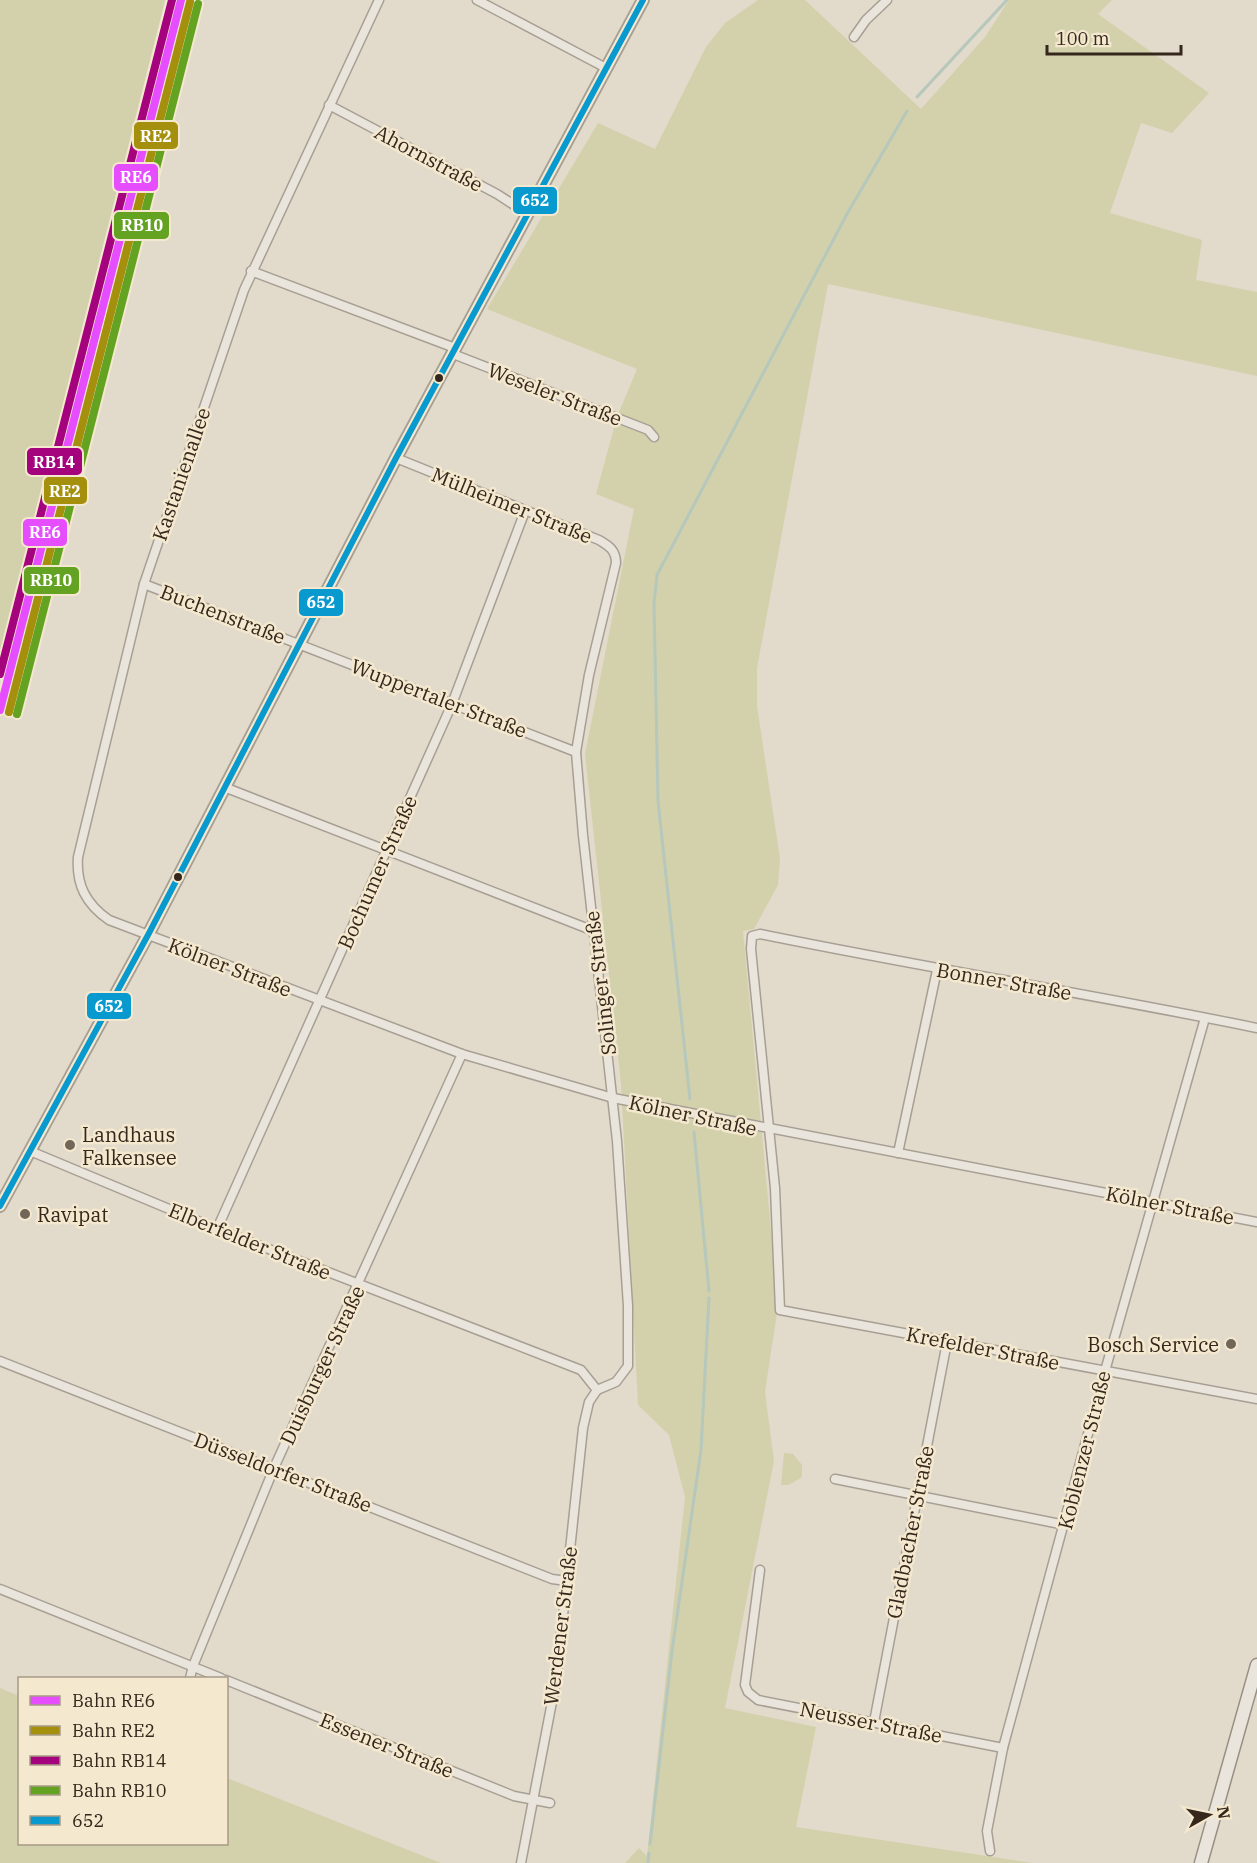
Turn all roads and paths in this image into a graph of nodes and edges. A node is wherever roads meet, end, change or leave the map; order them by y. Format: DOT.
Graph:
graph roads {
  1 [pos="379,0"];
  2 [pos="477,0"];
  3 [pos="643,0"];
  4 [pos="887,0"];
  5 [pos="854,37"];
  6 [pos="606,68"];
  7 [pos="329,105"];
  8 [pos="528,214"];
  9 [pos="251,271"];
  10 [pos="454,351"];
  11 [pos="654,437"];
  12 [pos="396,458"];
  13 [pos="525,511"];
  14 [pos="616,563"];
  15 [pos="144,584"];
  16 [pos="301,644"];
  17 [pos="452,704"];
  18 [pos="576,752"];
  19 [pos="224,787"];
  20 [pos="388,851"];
  21 [pos="594,931"];
  22 [pos="148,935"];
  23 [pos="937,970"];
  24 [pos="320,1002"];
  25 [pos="1204,1018"];
  26 [pos="1257,1028"];
  27 [pos="462,1054"];
  28 [pos="613,1098"];
  29 [pos="770,1131"];
  30 [pos="30,1151"];
  31 [pos="898,1153"];
  32 [pos="1152,1202"];
  33 [pos="0,1206"];
  34 [pos="1257,1222"];
  35 [pos="217,1229"];
  36 [pos="360,1285"];
  37 [pos="947,1342"];
  38 [pos="0,1361"];
  39 [pos="1105,1371"];
  40 [pos="597,1390"];
  41 [pos="1257,1399"];
  42 [pos="274,1468"];
  43 [pos="835,1479"];
  44 [pos="916,1495"];
  45 [pos="1065,1525"];
  46 [pos="760,1570"];
  47 [pos="567,1581"];
  48 [pos="0,1589"];
  49 [pos="1257,1665"];
  50 [pos="192,1666"];
  51 [pos="190,1677"];
  52 [pos="219,1677"];
  53 [pos="228,1681"];
  54 [pos="874,1722"];
  55 [pos="1004,1748"];
  56 [pos="533,1800"];
  57 [pos="550,1803"];
  58 [pos="990,1851"];
  59 [pos="521,1863"];
  60 [pos="1201,1863"];
  1 -- 7 [label="street, Kastanienallee"];
  2 -- 6 [label="street"];
  3 -- 6 [label="street"];
  4 -- 5 [label="street"];
  6 -- 8 [label="street"];
  7 -- 8 [label="street, Ahornstraße"];
  7 -- 9 [label="street, Kastanienallee"];
  8 -- 10 [label="street"];
  9 -- 10 [label="street, Weseler Straße"];
  9 -- 15 [label="street, Kastanienallee"];
  10 -- 11 [label="street, Weseler Straße"];
  10 -- 12 [label="street"];
  12 -- 13 [label="street, Mülheimer Straße"];
  12 -- 16 [label="street"];
  13 -- 14 [label="street, Mülheimer Straße"];
  13 -- 17 [label="street, Bochumer Straße"];
  14 -- 18 [label="street, Solinger Straße"];
  15 -- 16 [label="street, Buchenstraße"];
  15 -- 22 [label="street, Kastanienallee"];
  16 -- 17 [label="street, Wuppertaler Straße"];
  16 -- 19 [label="street"];
  17 -- 18 [label="street, Wuppertaler Straße"];
  17 -- 20 [label="street, Bochumer Straße"];
  18 -- 21 [label="street, Solinger Straße"];
  19 -- 20 [label="street"];
  19 -- 22 [label="street"];
  20 -- 21 [label="street"];
  20 -- 24 [label="street, Bochumer Straße"];
  21 -- 28 [label="street, Solinger Straße"];
  22 -- 24 [label="street, Kölner Straße"];
  22 -- 30 [label="street"];
  23 -- 25 [label="street, Bonner Straße"];
  23 -- 29 [label="street, Bonner Straße"];
  23 -- 31 [label="street"];
  24 -- 27 [label="street, Kölner Straße"];
  24 -- 35 [label="street, Bochumer Straße"];
  25 -- 26 [label="street, Bonner Straße"];
  25 -- 32 [label="street, Koblenzer Straße"];
  27 -- 28 [label="street, Kölner Straße"];
  27 -- 36 [label="street, Duisburger Straße"];
  28 -- 29 [label="street, Kölner Straße"];
  28 -- 40 [label="street, Solinger Straße"];
  29 -- 31 [label="street, Kölner Straße"];
  29 -- 37 [label="street, Krefelder Straße"];
  30 -- 33 [label="street"];
  30 -- 35 [label="street, Elberfelder Straße"];
  31 -- 32 [label="street, Kölner Straße"];
  32 -- 34 [label="street, Kölner Straße"];
  32 -- 39 [label="street, Koblenzer Straße"];
  35 -- 36 [label="street, Elberfelder Straße"];
  36 -- 40 [label="street, Elberfelder Straße"];
  36 -- 42 [label="street, Duisburger Straße"];
  37 -- 39 [label="street, Krefelder Straße"];
  37 -- 44 [label="street, Gladbacher Straße"];
  38 -- 42 [label="street, Düsseldorfer Straße"];
  39 -- 41 [label="street, Krefelder Straße"];
  39 -- 45 [label="street, Koblenzer Straße"];
  40 -- 47 [label="street, Werdener Straße"];
  42 -- 47 [label="street, Düsseldorfer Straße"];
  42 -- 50 [label="street, Duisburger Straße"];
  43 -- 44 [label="street"];
  44 -- 45 [label="street"];
  44 -- 54 [label="street, Gladbacher Straße"];
  45 -- 55 [label="street, Koblenzer Straße"];
  46 -- 54 [label="street, Neusser Straße"];
  47 -- 56 [label="street, Werdener Straße"];
  48 -- 50 [label="street"];
  49 -- 60 [label="main road"];
  50 -- 51 [label="street, Duisburger Straße"];
  50 -- 52 [label="street"];
  53 -- 56 [label="street, Essener Straße"];
  54 -- 55 [label="street, Neusser Straße"];
  55 -- 58 [label="street, Koblenzer Straße"];
  56 -- 57 [label="street, Essener Straße"];
  56 -- 59 [label="street, Werdener Straße"];
}
